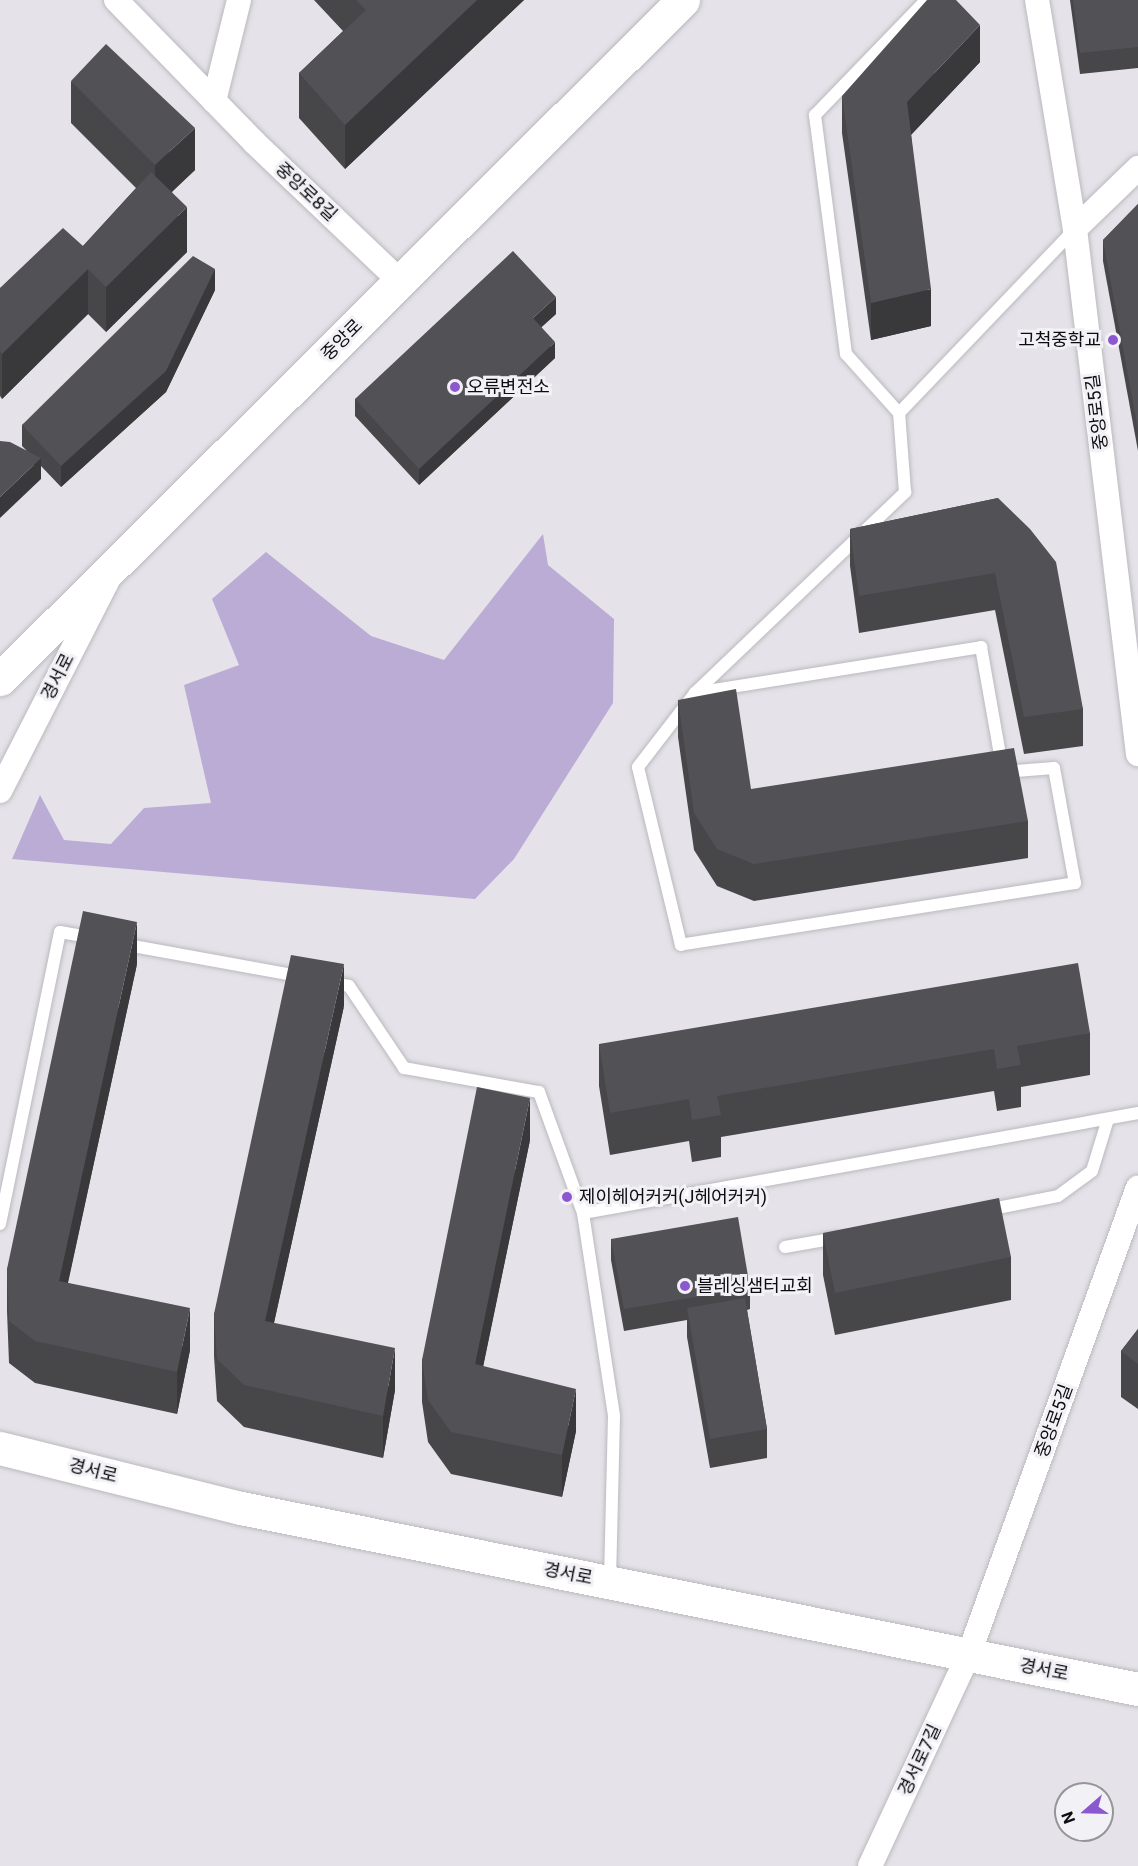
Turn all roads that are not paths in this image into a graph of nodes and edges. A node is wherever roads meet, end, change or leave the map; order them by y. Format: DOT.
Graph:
graph roads {
  1 [pos="116,0"];
  2 [pos="239,0"];
  3 [pos="683,0"];
  4 [pos="926,0"];
  5 [pos="1037,0"];
  6 [pos="214,101"];
  7 [pos="1138,168"];
  8 [pos="1075,229"];
  9 [pos="400,281"];
  10 [pos="899,413"];
  11 [pos="117,563"];
  12 [pos="0,679"];
  13 [pos="695,693"];
  14 [pos="1138,754"];
  15 [pos="0,791"];
  16 [pos="1138,1113"];
  17 [pos="1108,1119"];
  18 [pos="1138,1188"];
  19 [pos="978,1211"];
  20 [pos="583,1213"];
  21 [pos="0,1224"];
  22 [pos="853,1235"];
  23 [pos="785,1247"];
  24 [pos="0,1448"];
  25 [pos="610,1582"];
  26 [pos="969,1654"];
  27 [pos="1138,1689"];
  28 [pos="870,1866"];
  1 -- 6 [label="street, 중앙로8길"];
  2 -- 6 [label="street"];
  3 -- 9 [label="main road, 중앙로"];
  4 -- 10 [label="lane"];
  5 -- 8 [label="street, 중앙로5길"];
  6 -- 9 [label="street, 중앙로8길"];
  7 -- 8 [label="street"];
  8 -- 10 [label="lane"];
  8 -- 14 [label="street, 중앙로5길"];
  9 -- 11 [label="main road, 중앙로"];
  10 -- 13 [label="lane"];
  11 -- 12 [label="main road, 중앙로"];
  11 -- 15 [label="street, 경서로"];
  13 -- 13 [label="lane"];
  16 -- 17 [label="lane"];
  17 -- 19 [label="lane"];
  17 -- 20 [label="lane"];
  18 -- 26 [label="street, 중앙로5길"];
  20 -- 21 [label="lane"];
  20 -- 25 [label="lane"];
  22 -- 23 [label="lane"];
  24 -- 25 [label="main road, 경서로"];
  25 -- 26 [label="main road, 경서로"];
  26 -- 27 [label="main road, 경서로"];
  26 -- 28 [label="street, 경서로7길"];
}
